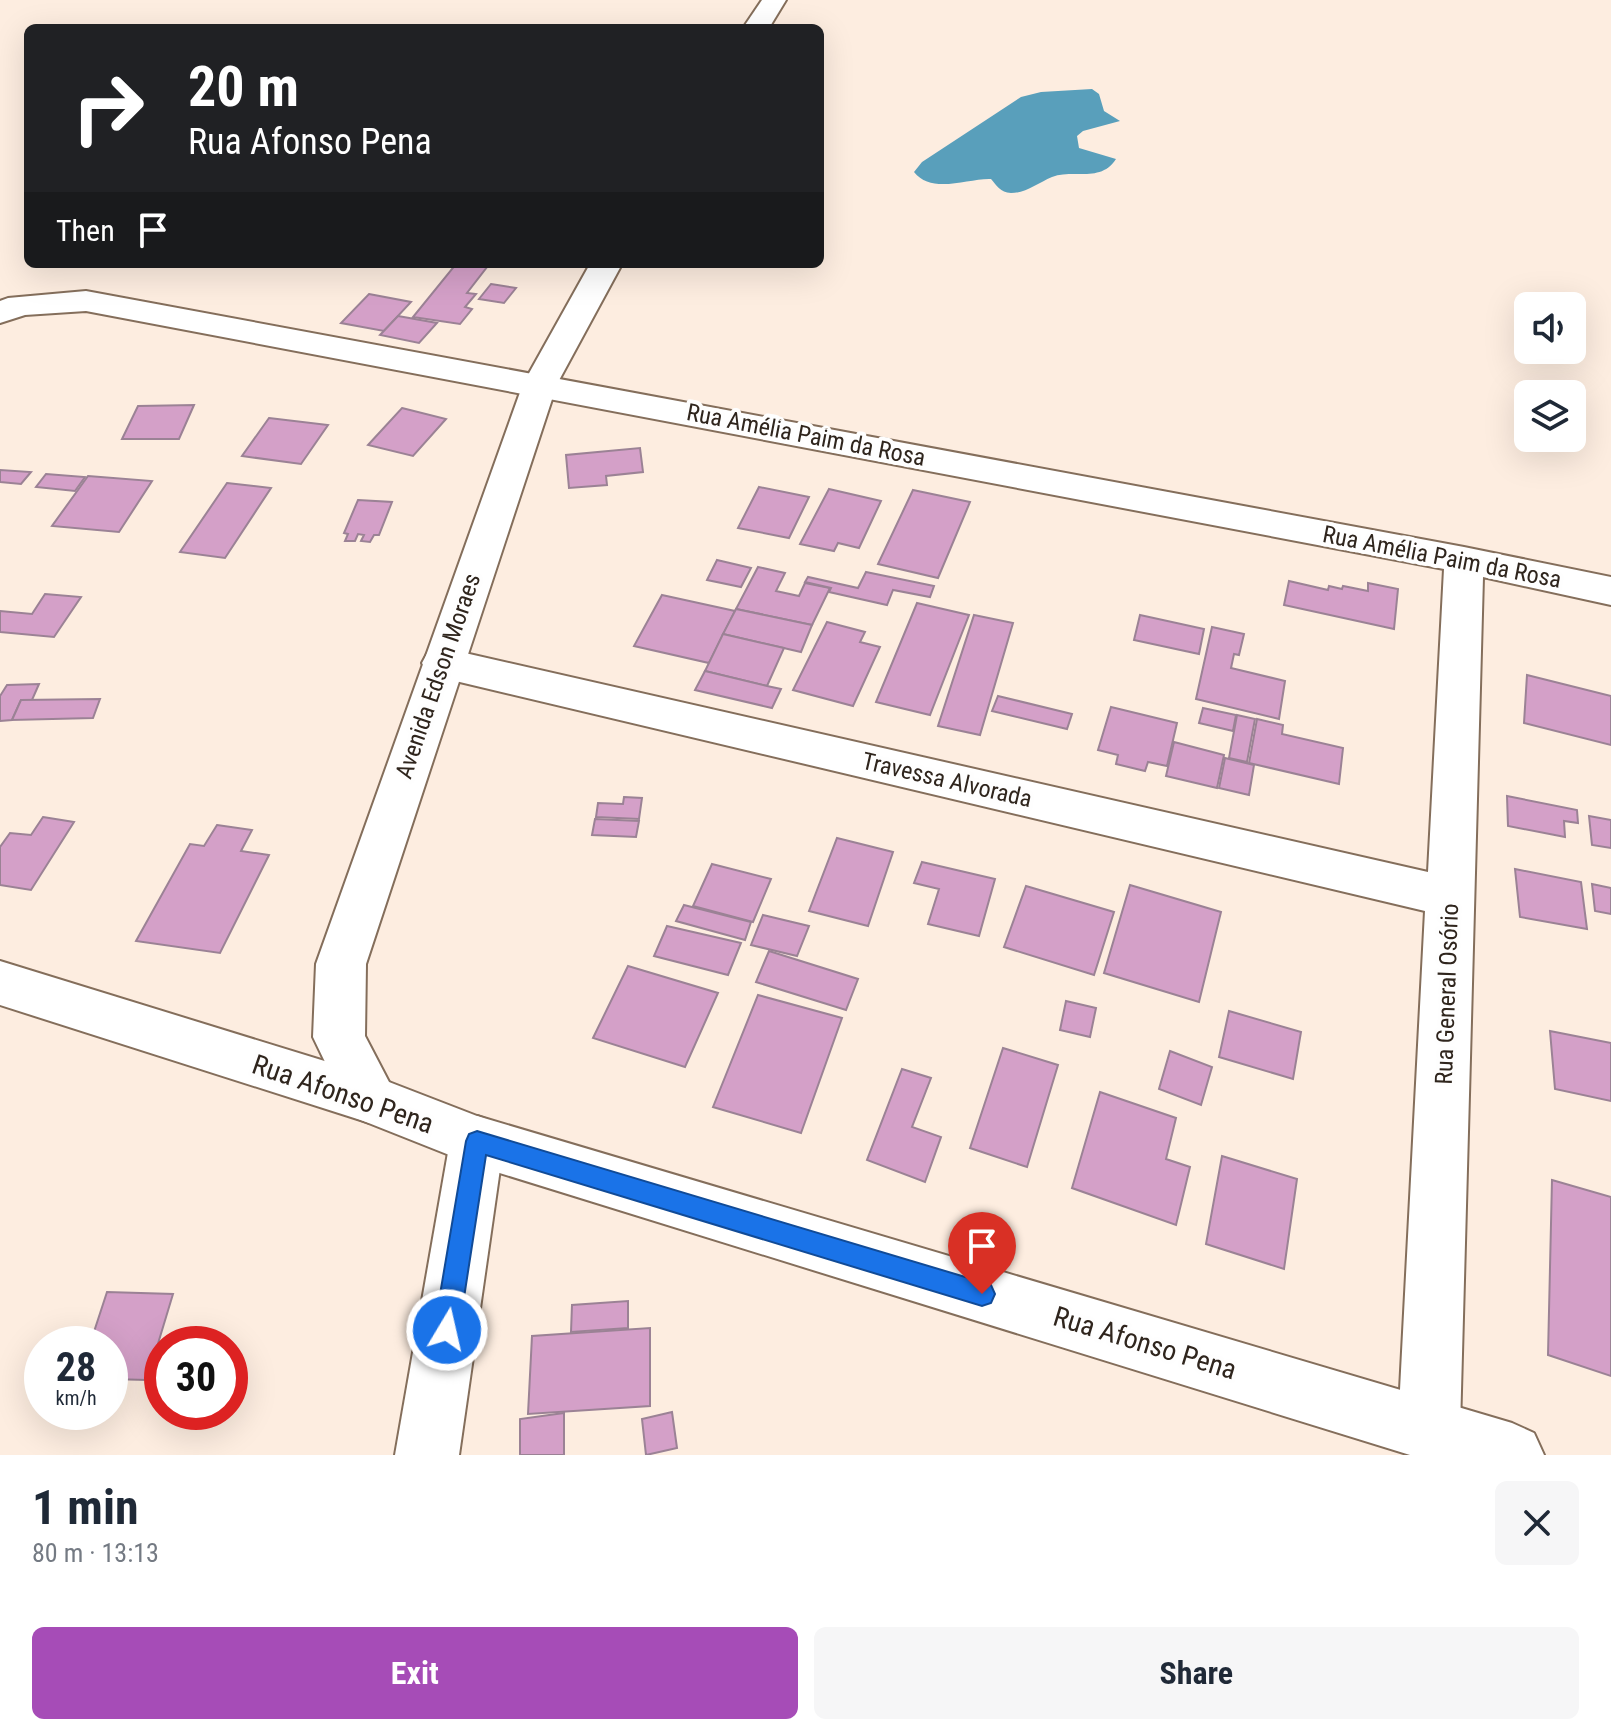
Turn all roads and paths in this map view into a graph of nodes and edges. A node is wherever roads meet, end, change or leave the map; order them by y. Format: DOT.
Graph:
graph roads {
  1 [pos="774,0"];
  2 [pos="759,24"];
  3 [pos="604,268"];
  4 [pos="0,313"];
  5 [pos="540,384"];
  6 [pos="1464,560"];
  7 [pos="1611,591"];
  8 [pos="443,663"];
  9 [pos="1451,897"];
  10 [pos="0,983"];
  11 [pos="370,1099"];
  12 [pos="477,1141"];
  13 [pos="1429,1428"];
  14 [pos="427,1455"];
  15 [pos="1512,1455"];
  1 -- 2 [label="street"];
  3 -- 5 [label="street, Avenida Edson Moraes"];
  4 -- 5 [label="street, Rua Amélia Paim da Rosa"];
  5 -- 6 [label="street, Rua Amélia Paim da Rosa"];
  5 -- 8 [label="street, Avenida Edson Moraes"];
  6 -- 7 [label="street, Rua Amélia Paim da Rosa"];
  6 -- 9 [label="street, Rua General Osório"];
  8 -- 9 [label="street, Travessa Alvorada"];
  8 -- 11 [label="street, Avenida Edson Moraes"];
  9 -- 13 [label="street, Rua General Osório"];
  10 -- 11 [label="street, Rua Afonso Pena"];
  11 -- 12 [label="street, Rua Afonso Pena"];
  12 -- 13 [label="street, Rua Afonso Pena"];
  12 -- 14 [label="street"];
  13 -- 15 [label="street, Rua Afonso Pena"];
}
